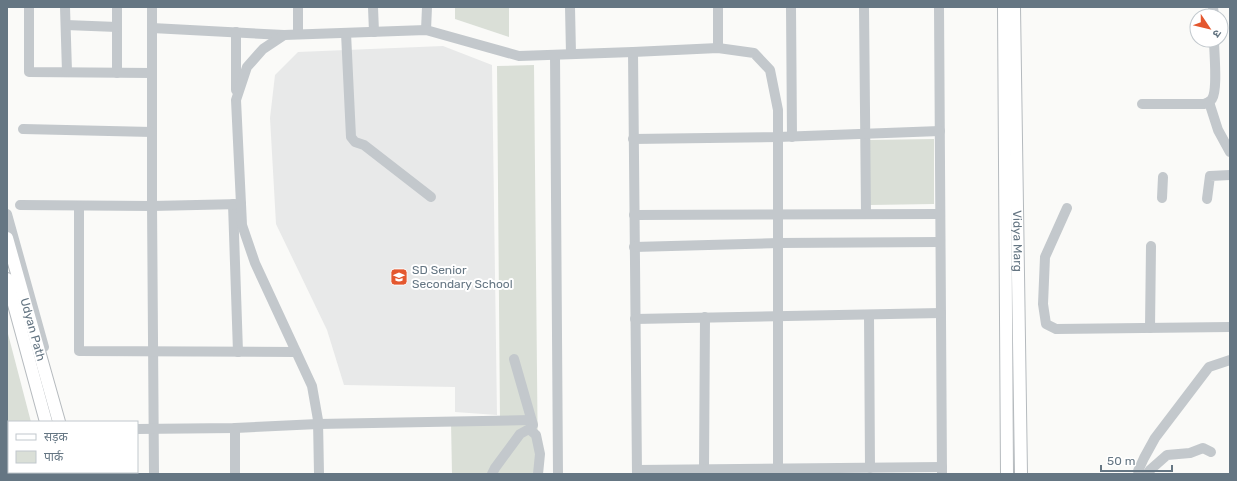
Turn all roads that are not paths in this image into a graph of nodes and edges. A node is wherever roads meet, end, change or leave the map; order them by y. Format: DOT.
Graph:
graph roads {
  1 [pos="29,7"];
  2 [pos="65,7"];
  3 [pos="117,7"];
  4 [pos="152,7"];
  5 [pos="298,7"];
  6 [pos="373,7"];
  7 [pos="427,7"];
  8 [pos="570,7"];
  9 [pos="718,7"];
  10 [pos="791,7"];
  11 [pos="864,7"];
  12 [pos="939,7"];
  13 [pos="1004,7"];
  14 [pos="1014,7"];
  15 [pos="66,25"];
  16 [pos="117,27"];
  17 [pos="152,28"];
  18 [pos="426,30"];
  19 [pos="236,32"];
  20 [pos="374,32"];
  21 [pos="346,33"];
  22 [pos="298,34"];
  23 [pos="284,35"];
  24 [pos="718,48"];
  25 [pos="1214,48"];
  26 [pos="633,52"];
  27 [pos="571,54"];
  28 [pos="555,55"];
  29 [pos="68,72"];
  30 [pos="117,72"];
  31 [pos="152,74"];
  32 [pos="236,100"];
  33 [pos="1209,102"];
  34 [pos="1142,104"];
  35 [pos="23,129"];
  36 [pos="940,131"];
  37 [pos="152,132"];
  38 [pos="865,133"];
  39 [pos="778,137"];
  40 [pos="792,137"];
  41 [pos="633,138"];
  42 [pos="1230,152"];
  43 [pos="1230,175"];
  44 [pos="1163,177"];
  45 [pos="431,197"];
  46 [pos="1162,198"];
  47 [pos="1207,199"];
  48 [pos="237,204"];
  49 [pos="20,205"];
  50 [pos="79,206"];
  51 [pos="152,206"];
  52 [pos="1066,208"];
  53 [pos="7,214"];
  54 [pos="778,214"];
  55 [pos="866,214"];
  56 [pos="940,214"];
  57 [pos="634,215"];
  58 [pos="7,238"];
  59 [pos="940,242"];
  60 [pos="778,243"];
  61 [pos="1151,246"];
  62 [pos="634,247"];
  63 [pos="7,279"];
  64 [pos="941,313"];
  65 [pos="869,315"];
  66 [pos="778,316"];
  67 [pos="705,317"];
  68 [pos="635,319"];
  69 [pos="1230,327"];
  70 [pos="1150,328"];
  71 [pos="153,352"];
  72 [pos="238,352"];
  73 [pos="296,352"];
  74 [pos="514,359"];
  75 [pos="1230,360"];
  76 [pos="531,420"];
  77 [pos="46,421"];
  78 [pos="58,421"];
  79 [pos="65,421"];
  80 [pos="318,424"];
  81 [pos="235,428"];
  82 [pos="138,429"];
  83 [pos="154,429"];
  84 [pos="536,435"];
  85 [pos="1211,452"];
  86 [pos="870,468"];
  87 [pos="704,469"];
  88 [pos="942,470"];
  89 [pos="778,471"];
  90 [pos="637,472"];
  91 [pos="154,474"];
  92 [pos="235,474"];
  93 [pos="319,474"];
  94 [pos="492,474"];
  95 [pos="538,474"];
  96 [pos="558,474"];
  97 [pos="1008,474"];
  98 [pos="1021,474"];
  99 [pos="1139,474"];
  100 [pos="1147,474"];
  1 -- 29 [label="street"];
  2 -- 15 [label="street"];
  3 -- 16 [label="street"];
  4 -- 17 [label="street"];
  5 -- 22 [label="street"];
  6 -- 20 [label="street"];
  7 -- 18 [label="street"];
  8 -- 27 [label="street"];
  9 -- 24 [label="street"];
  10 -- 40 [label="street"];
  11 -- 38 [label="street"];
  12 -- 36 [label="street"];
  13 -- 97 [label="main road, Vidya Marg"];
  14 -- 98 [label="main road, Vidya Marg"];
  15 -- 16 [label="street"];
  15 -- 29 [label="street"];
  16 -- 30 [label="street"];
  17 -- 19 [label="street"];
  17 -- 31 [label="street"];
  18 -- 20 [label="street"];
  18 -- 28 [label="street"];
  19 -- 23 [label="street"];
  19 -- 32 [label="street"];
  20 -- 21 [label="street"];
  21 -- 22 [label="street"];
  21 -- 45 [label="street"];
  22 -- 23 [label="street"];
  23 -- 32 [label="street"];
  24 -- 26 [label="street"];
  24 -- 39 [label="street"];
  25 -- 33 [label="street"];
  26 -- 27 [label="street"];
  26 -- 41 [label="street"];
  27 -- 28 [label="street"];
  28 -- 96 [label="street"];
  29 -- 30 [label="street"];
  30 -- 31 [label="street"];
  31 -- 37 [label="street"];
  32 -- 48 [label="street"];
  33 -- 34 [label="street"];
  33 -- 42 [label="street"];
  35 -- 37 [label="street"];
  36 -- 38 [label="street"];
  36 -- 56 [label="street"];
  37 -- 51 [label="street"];
  38 -- 40 [label="street"];
  38 -- 55 [label="street"];
  39 -- 40 [label="street"];
  39 -- 41 [label="street"];
  39 -- 54 [label="street"];
  41 -- 57 [label="street"];
  43 -- 47 [label="street"];
  44 -- 46 [label="street"];
  48 -- 51 [label="street"];
  48 -- 72 [label="street"];
  48 -- 73 [label="street"];
  49 -- 50 [label="street"];
  50 -- 51 [label="street"];
  50 -- 71 [label="street"];
  51 -- 71 [label="street"];
  52 -- 70 [label="street"];
  53 -- 79 [label="street"];
  54 -- 55 [label="street"];
  54 -- 57 [label="street"];
  54 -- 60 [label="street"];
  55 -- 56 [label="street"];
  56 -- 59 [label="street"];
  57 -- 62 [label="street"];
  58 -- 78 [label="main road, Udyan Path"];
  59 -- 60 [label="street"];
  59 -- 64 [label="street"];
  60 -- 62 [label="street"];
  60 -- 66 [label="street"];
  61 -- 70 [label="street"];
  62 -- 68 [label="street"];
  63 -- 77 [label="main road, Udyan Path"];
  64 -- 65 [label="street"];
  64 -- 88 [label="street"];
  65 -- 66 [label="street"];
  65 -- 86 [label="street"];
  66 -- 67 [label="street"];
  66 -- 89 [label="street"];
  67 -- 68 [label="street"];
  67 -- 87 [label="street"];
  68 -- 90 [label="street"];
  69 -- 70 [label="street"];
  71 -- 72 [label="street"];
  71 -- 83 [label="street"];
  72 -- 73 [label="street"];
  73 -- 80 [label="street"];
  74 -- 76 [label="street"];
  75 -- 99 [label="street"];
  76 -- 80 [label="street"];
  76 -- 84 [label="street"];
  80 -- 81 [label="street"];
  80 -- 93 [label="street"];
  81 -- 83 [label="street"];
  81 -- 92 [label="street"];
  82 -- 83 [label="street"];
  83 -- 91 [label="street"];
  84 -- 94 [label="street"];
  84 -- 95 [label="street"];
  85 -- 100 [label="street"];
  86 -- 88 [label="street"];
  86 -- 89 [label="street"];
  87 -- 89 [label="street"];
  87 -- 90 [label="street"];
}
